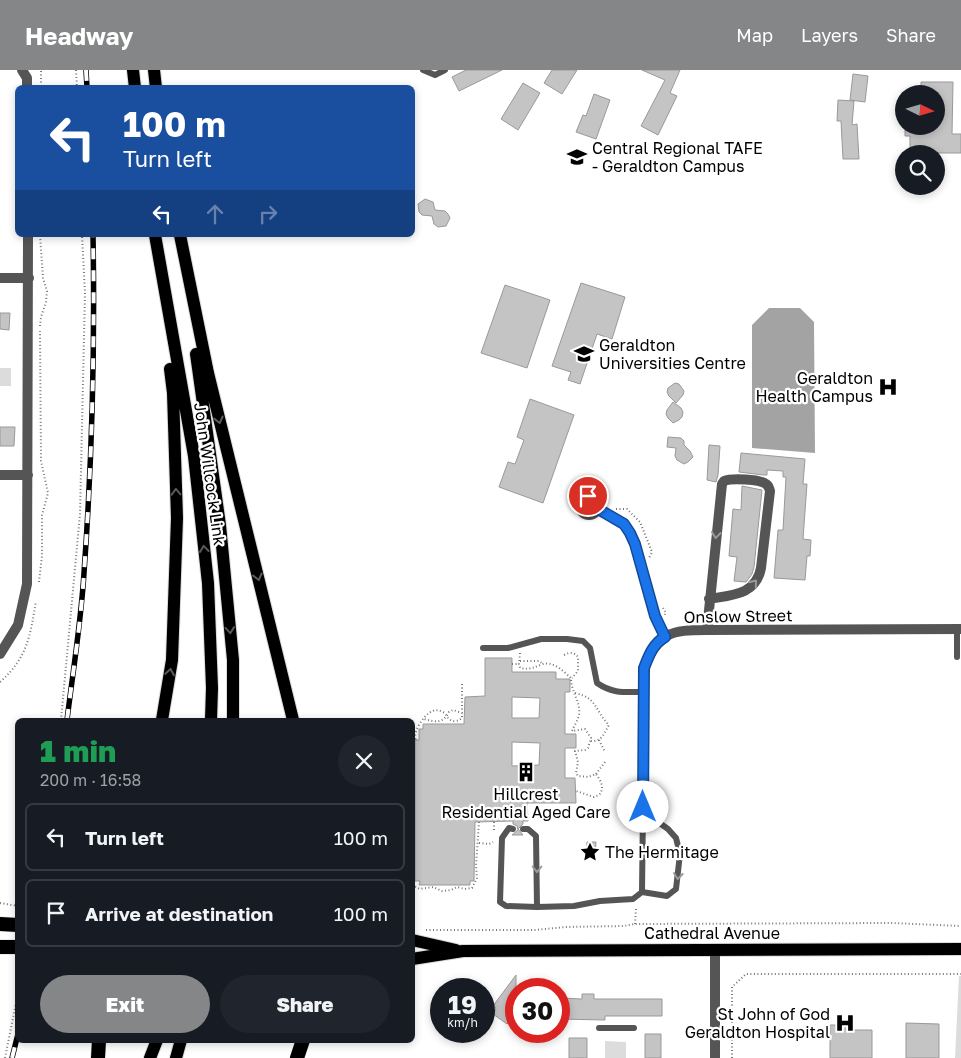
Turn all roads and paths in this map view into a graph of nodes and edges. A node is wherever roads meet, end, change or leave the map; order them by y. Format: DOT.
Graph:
graph roads {
  1 [pos="22,70"];
  2 [pos="76,70"];
  3 [pos="133,70"];
  4 [pos="154,70"];
  5 [pos="423,70"];
  6 [pos="445,70"];
  7 [pos="41,71"];
  8 [pos="34,74"];
  9 [pos="27,85"];
  10 [pos="41,85"];
  11 [pos="77,85"];
  12 [pos="136,85"];
  13 [pos="156,85"];
  14 [pos="28,237"];
  15 [pos="82,237"];
  16 [pos="155,237"];
  17 [pos="179,237"];
  18 [pos="179,237"];
  19 [pos="158,260"];
  20 [pos="0,278"];
  21 [pos="29,278"];
  22 [pos="0,475"];
  23 [pos="28,475"];
  24 [pos="596,487"];
  25 [pos="603,489"];
  26 [pos="600,510"];
  27 [pos="710,599"];
  28 [pos="959,629"];
  29 [pos="707,630"];
  30 [pos="665,637"];
  31 [pos="520,646"];
  32 [pos="483,648"];
  33 [pos="0,654"];
  34 [pos="564,655"];
  35 [pos="957,657"];
  36 [pos="519,662"];
  37 [pos="558,663"];
  38 [pos="512,664"];
  39 [pos="543,664"];
  40 [pos="557,667"];
  41 [pos="571,678"];
  42 [pos="462,684"];
  43 [pos="644,692"];
  44 [pos="574,693"];
  45 [pos="462,713"];
  46 [pos="447,716"];
  47 [pos="61,718"];
  48 [pos="162,718"];
  49 [pos="211,718"];
  50 [pos="233,718"];
  51 [pos="294,718"];
  52 [pos="424,719"];
  53 [pos="415,731"];
  54 [pos="572,731"];
  55 [pos="571,734"];
  56 [pos="419,739"];
  57 [pos="415,740"];
  58 [pos="599,740"];
  59 [pos="590,741"];
  60 [pos="572,748"];
  61 [pos="575,751"];
  62 [pos="605,752"];
  63 [pos="605,762"];
  64 [pos="596,774"];
  65 [pos="576,791"];
  66 [pos="643,807"];
  67 [pos="479,822"];
  68 [pos="513,829"];
  69 [pos="523,829"];
  70 [pos="478,844"];
  71 [pos="489,844"];
  72 [pos="415,886"];
  73 [pos="642,892"];
  74 [pos="0,903"];
  75 [pos="636,903"];
  76 [pos="15,906"];
  77 [pos="537,907"];
  78 [pos="0,924"];
  79 [pos="635,924"];
  80 [pos="15,925"];
  81 [pos="961,926"];
  82 [pos="422,930"];
  83 [pos="415,941"];
  84 [pos="0,947"];
  85 [pos="15,947"];
  86 [pos="715,949"];
  87 [pos="961,949"];
  88 [pos="463,951"];
  89 [pos="415,959"];
  90 [pos="961,974"];
  91 [pos="15,1008"];
  92 [pos="599,1028"];
  93 [pos="634,1028"];
  94 [pos="99,1043"];
  95 [pos="155,1043"];
  96 [pos="181,1043"];
  97 [pos="302,1043"];
  98 [pos="5,1058"];
  99 [pos="98,1058"];
  100 [pos="150,1058"];
  101 [pos="176,1058"];
  102 [pos="297,1058"];
  103 [pos="715,1058"];
  104 [pos="732,1058"];
  1 -- 9 [label="street"];
  2 -- 11 [label="path"];
  3 -- 12 [label="main road"];
  4 -- 13 [label="main road"];
  5 -- 6 [label="lane"];
  7 -- 8 [label="path"];
  7 -- 10 [label="path"];
  14 -- 21 [label="street"];
  15 -- 47 [label="path"];
  16 -- 19 [label="main road, John Willcock Link"];
  17 -- 50 [label="main road, John Willcock Link, one-way"];
  18 -- 51 [label="main road, one-way"];
  48 -- 19 [label="main road, one-way"];
  49 -- 19 [label="main road, John Willcock Link, one-way"];
  20 -- 21 [label="street"];
  21 -- 23 [label="street"];
  22 -- 23 [label="street"];
  23 -- 33 [label="street"];
  24 -- 25 [label="path"];
  26 -- 30 [label="lane"];
  27 -- 27 [label="street, one-way"];
  27 -- 29 [label="street"];
  28 -- 29 [label="street, Onslow Street"];
  28 -- 35 [label="lane"];
  29 -- 30 [label="street, Onslow Street"];
  30 -- 43 [label="street, Onslow Street"];
  31 -- 32 [label="lane"];
  31 -- 36 [label="path"];
  31 -- 43 [label="lane"];
  34 -- 41 [label="path"];
  36 -- 38 [label="path"];
  36 -- 39 [label="path"];
  36 -- 39 [label="path"];
  37 -- 40 [label="path"];
  39 -- 40 [label="path"];
  40 -- 41 [label="path"];
  41 -- 44 [label="path"];
  42 -- 45 [label="path"];
  43 -- 66 [label="street, Onslow Street"];
  44 -- 54 [label="path"];
  44 -- 58 [label="path"];
  45 -- 46 [label="path"];
  45 -- 46 [label="path"];
  46 -- 52 [label="path"];
  46 -- 52 [label="path"];
  52 -- 53 [label="path"];
  54 -- 55 [label="path"];
  54 -- 59 [label="path"];
  56 -- 57 [label="path"];
  58 -- 59 [label="path"];
  58 -- 62 [label="path"];
  59 -- 61 [label="path"];
  60 -- 61 [label="path"];
  61 -- 64 [label="path"];
  63 -- 64 [label="path"];
  64 -- 65 [label="path"];
  66 -- 73 [label="lane"];
  66 -- 73 [label="lane, one-way"];
  67 -- 70 [label="path"];
  68 -- 77 [label="lane"];
  69 -- 77 [label="lane, one-way"];
  70 -- 71 [label="path"];
  70 -- 72 [label="path"];
  73 -- 77 [label="lane"];
  74 -- 76 [label="path"];
  75 -- 79 [label="path"];
  78 -- 80 [label="highway"];
  79 -- 81 [label="path"];
  79 -- 82 [label="path"];
  83 -- 88 [label="main road, Cathedral Avenue"];
  84 -- 85 [label="highway"];
  86 -- 87 [label="main road, Cathedral Avenue"];
  86 -- 88 [label="main road, Cathedral Avenue"];
  86 -- 103 [label="street"];
  88 -- 89 [label="main road, Cathedral Avenue"];
  90 -- 104 [label="path"];
  91 -- 98 [label="path"];
  92 -- 93 [label="lane"];
  94 -- 99 [label="highway"];
  95 -- 100 [label="main road"];
  96 -- 101 [label="main road"];
  97 -- 102 [label="highway"];
}
